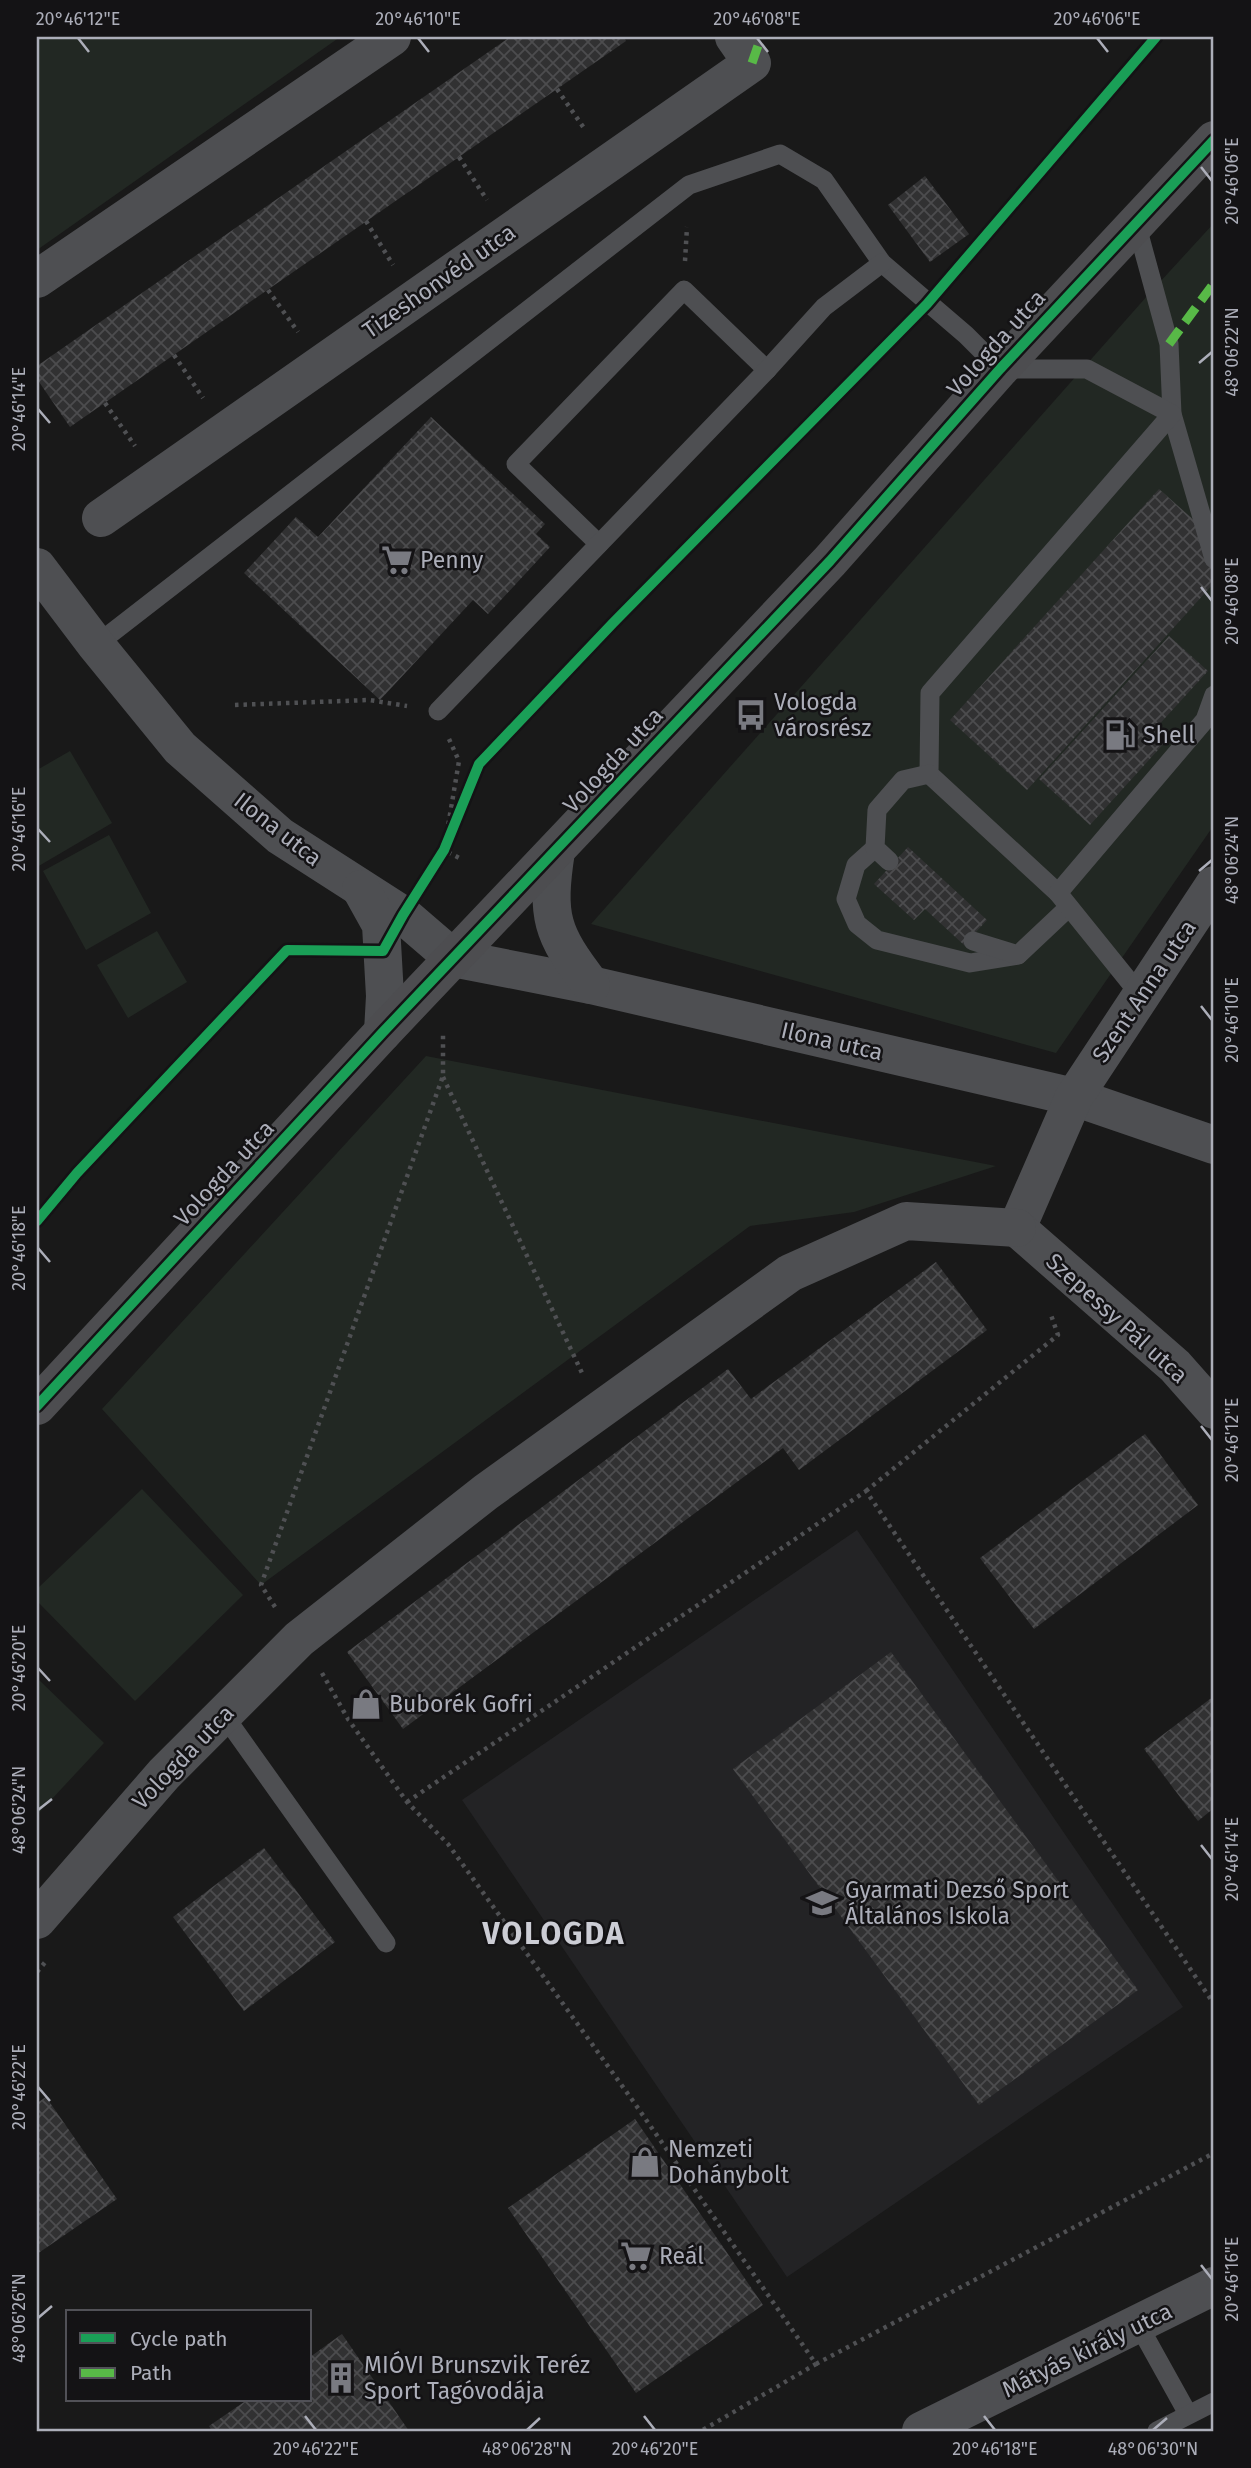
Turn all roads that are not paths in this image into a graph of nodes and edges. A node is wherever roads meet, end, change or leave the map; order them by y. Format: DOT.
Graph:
graph roads {
  1 [pos="392,37"];
  2 [pos="734,37"];
  3 [pos="1214,140"];
  4 [pos="1136,223"];
  5 [pos="882,263"];
  6 [pos="37,279"];
  7 [pos="1000,369"];
  8 [pos="767,370"];
  9 [pos="1172,414"];
  10 [pos="101,517"];
  11 [pos="599,544"];
  12 [pos="1214,559"];
  13 [pos="37,568"];
  14 [pos="96,645"];
  15 [pos="1214,695"];
  16 [pos="438,711"];
  17 [pos="929,774"];
  18 [pos="556,851"];
  19 [pos="1214,885"];
  20 [pos="361,889"];
  21 [pos="1064,900"];
  22 [pos="973,941"];
  23 [pos="1018,955"];
  24 [pos="453,958"];
  25 [pos="591,985"];
  26 [pos="1140,996"];
  27 [pos="383,1032"];
  28 [pos="1074,1097"];
  29 [pos="1214,1145"];
  30 [pos="1017,1228"];
  31 [pos="37,1406"];
  32 [pos="1214,1410"];
  33 [pos="223,1714"];
  34 [pos="37,1920"];
  35 [pos="386,1943"];
  36 [pos="1214,2286"];
  37 [pos="1138,2324"];
  38 [pos="1214,2402"];
  39 [pos="1188,2414"];
  40 [pos="921,2431"];
  41 [pos="1157,2431"];
  1 -- 6 [label="street"];
  2 -- 10 [label="street, Tizeshonvéd utca"];
  3 -- 4 [label="street, Vologda utca"];
  4 -- 7 [label="street, Vologda utca"];
  4 -- 9 [label="lane"];
  5 -- 7 [label="lane"];
  5 -- 8 [label="lane"];
  5 -- 14 [label="lane"];
  7 -- 9 [label="lane"];
  7 -- 18 [label="street, Vologda utca"];
  8 -- 11 [label="lane"];
  8 -- 11 [label="lane"];
  9 -- 12 [label="lane"];
  9 -- 17 [label="lane"];
  11 -- 16 [label="lane"];
  13 -- 14 [label="street, Ilona utca"];
  14 -- 20 [label="street, Ilona utca"];
  15 -- 21 [label="lane"];
  17 -- 21 [label="lane"];
  17 -- 23 [label="lane"];
  18 -- 24 [label="street, Vologda utca"];
  18 -- 25 [label="street"];
  19 -- 26 [label="street, Szent Anna utca"];
  20 -- 24 [label="street, Ilona utca"];
  20 -- 27 [label="street"];
  21 -- 23 [label="lane"];
  21 -- 26 [label="lane"];
  22 -- 23 [label="lane"];
  24 -- 25 [label="street, Ilona utca"];
  24 -- 27 [label="street, Vologda utca"];
  25 -- 28 [label="street, Ilona utca"];
  26 -- 28 [label="street, Szent Anna utca"];
  27 -- 31 [label="street, Vologda utca"];
  28 -- 29 [label="street, Ilona utca"];
  28 -- 30 [label="street, Szent Anna utca"];
  30 -- 32 [label="street, Szepessy Pál utca"];
  30 -- 33 [label="street, Vologda utca"];
  33 -- 34 [label="street, Vologda utca"];
  33 -- 35 [label="lane"];
  36 -- 37 [label="street, Mátyás király utca"];
  37 -- 39 [label="lane"];
  37 -- 40 [label="street, Mátyás király utca"];
  38 -- 39 [label="lane"];
  39 -- 41 [label="lane"];
}
